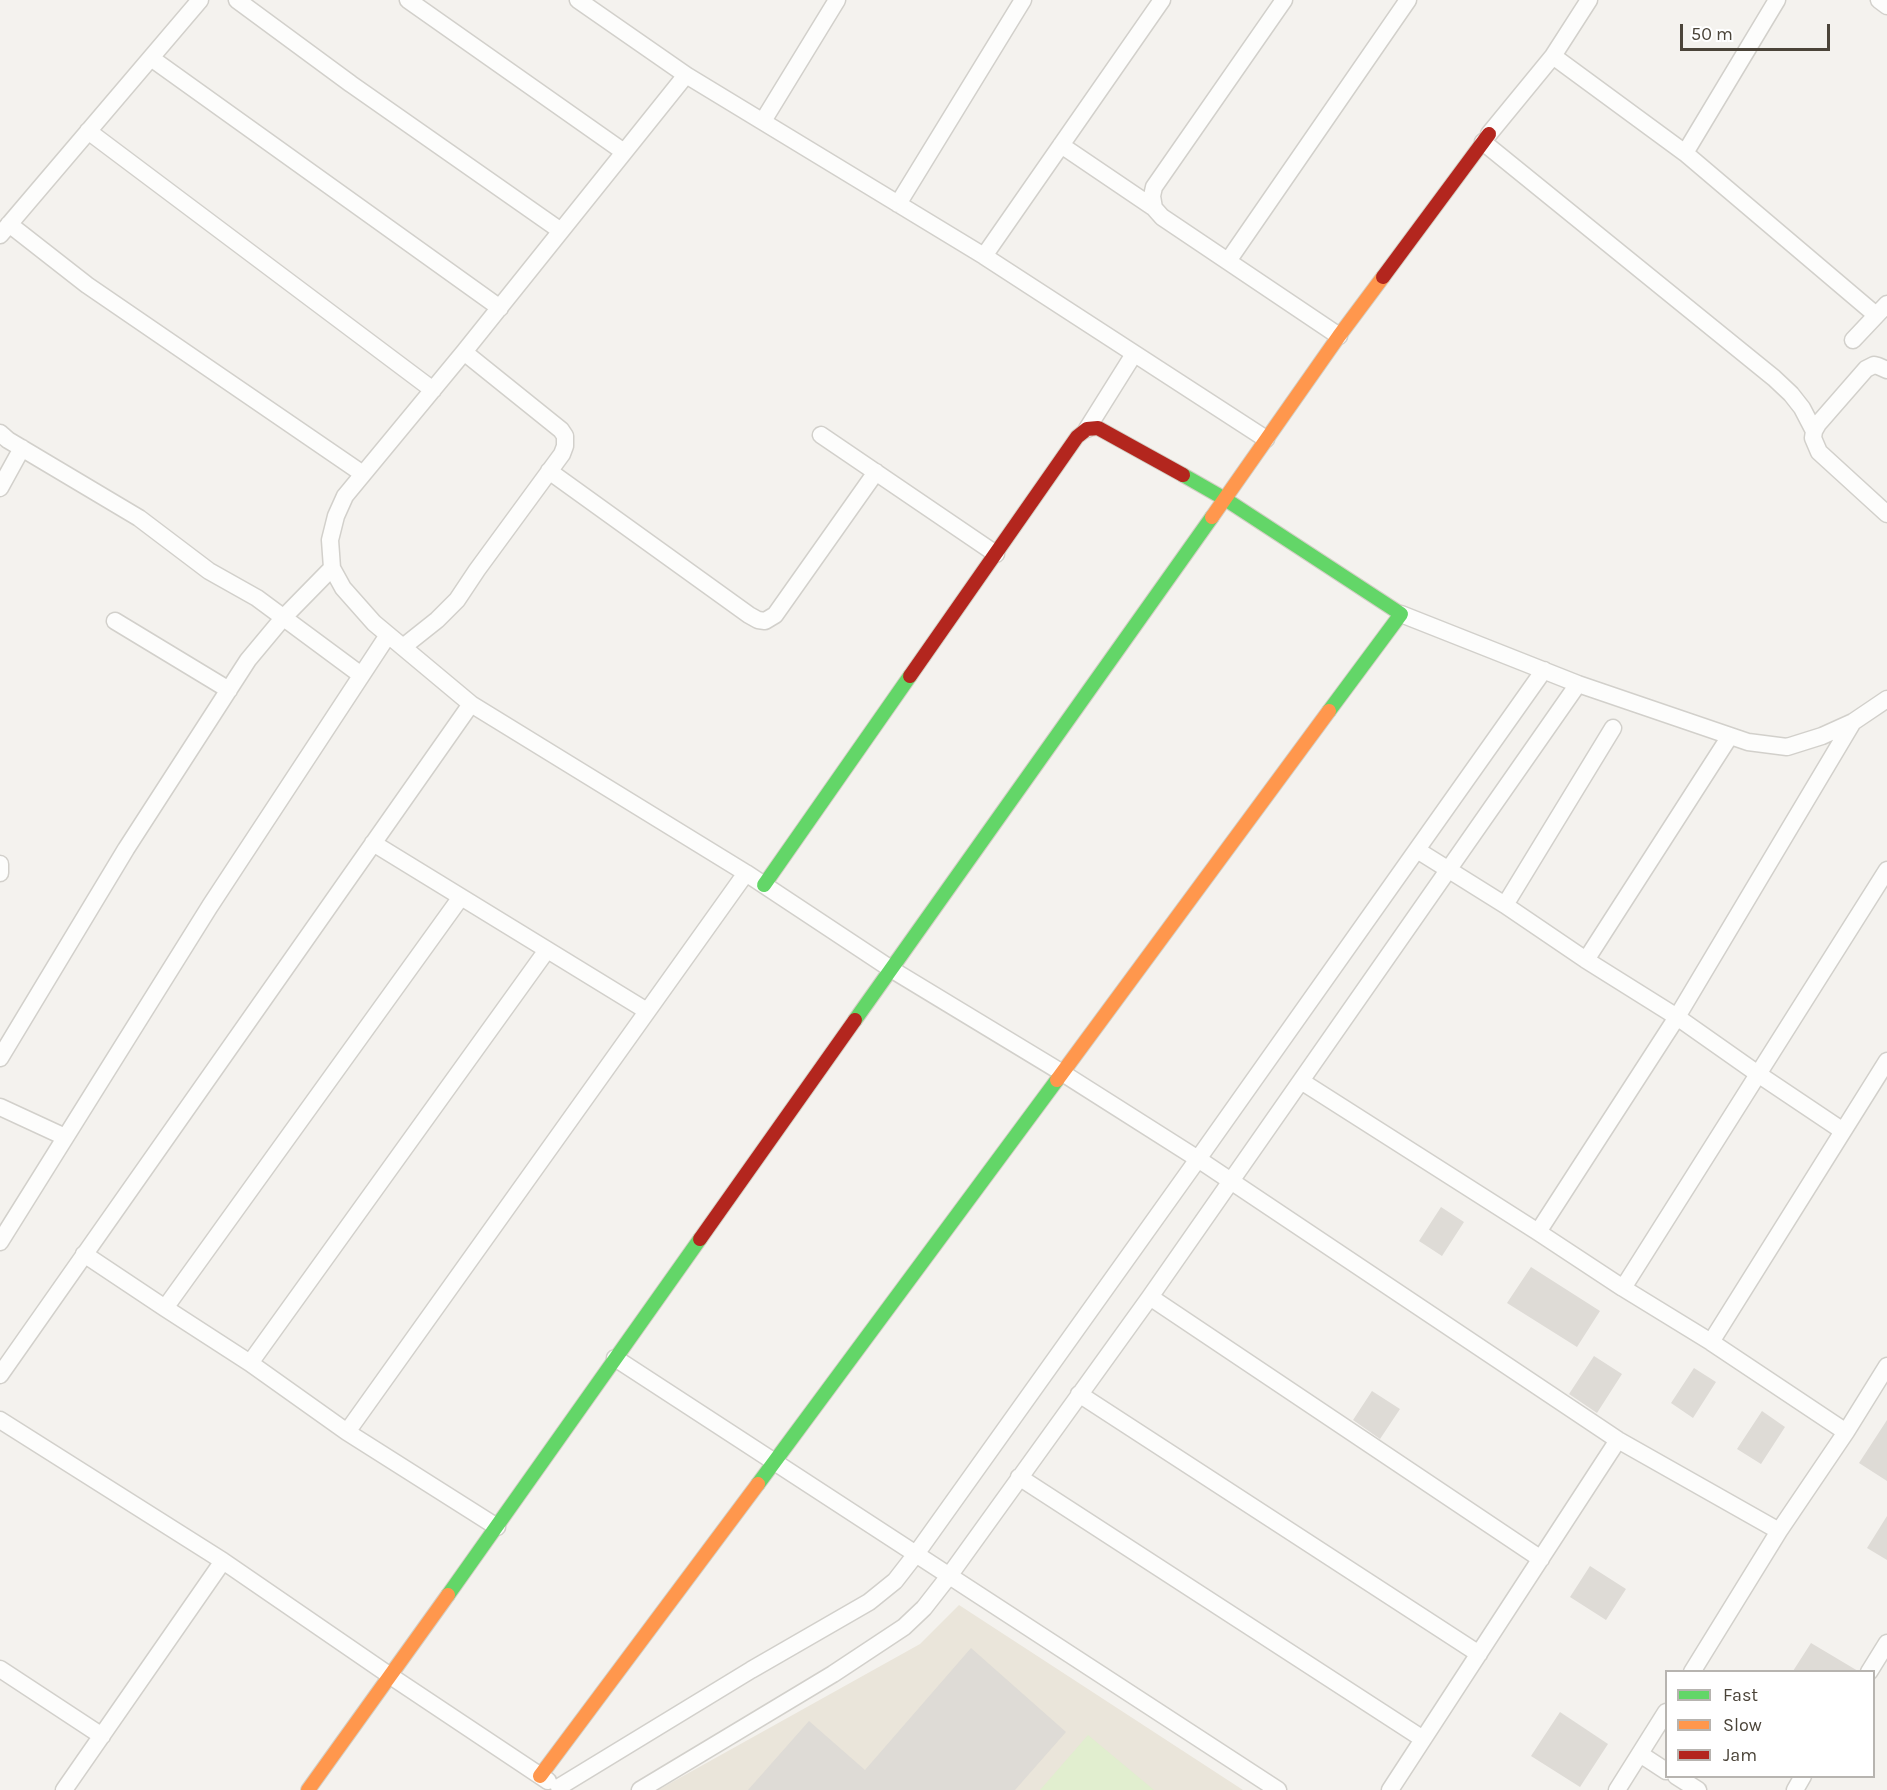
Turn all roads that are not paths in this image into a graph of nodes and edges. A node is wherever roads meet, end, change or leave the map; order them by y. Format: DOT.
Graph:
graph roads {
  1 [pos="200,0"];
  2 [pos="237,0"];
  3 [pos="408,0"];
  4 [pos="578,0"];
  5 [pos="837,0"];
  6 [pos="1023,0"];
  7 [pos="1162,0"];
  8 [pos="1284,0"];
  9 [pos="1408,0"];
  10 [pos="1589,0"];
  11 [pos="1777,0"];
  12 [pos="1879,0"];
  13 [pos="1887,6"];
  14 [pos="1553,56"];
  15 [pos="151,58"];
  16 [pos="686,75"];
  17 [pos="763,121"];
  18 [pos="88,131"];
  19 [pos="1486,138"];
  20 [pos="1061,145"];
  21 [pos="624,152"];
  22 [pos="1685,153"];
  23 [pos="898,204"];
  24 [pos="1154,208"];
  25 [pos="5,229"];
  26 [pos="561,231"];
  27 [pos="984,256"];
  28 [pos="1228,261"];
  29 [pos="500,308"];
  30 [pos="1882,310"];
  31 [pos="1339,336"];
  32 [pos="1852,340"];
  33 [pos="464,352"];
  34 [pos="1134,354"];
  35 [pos="1887,370"];
  36 [pos="433,390"];
  37 [pos="1087,429"];
  38 [pos="1814,431"];
  39 [pos="0,433"];
  40 [pos="821,435"];
  41 [pos="1266,439"];
  42 [pos="22,448"];
  43 [pos="549,471"];
  44 [pos="876,472"];
  45 [pos="363,474"];
  46 [pos="0,488"];
  47 [pos="1225,499"];
  48 [pos="1887,514"];
  49 [pos="996,554"];
  50 [pos="332,568"];
  51 [pos="1401,614"];
  52 [pos="283,618"];
  53 [pos="115,621"];
  54 [pos="388,634"];
  55 [pos="402,647"];
  56 [pos="1544,670"];
  57 [pos="361,675"];
  58 [pos="1578,684"];
  59 [pos="229,690"];
  60 [pos="1887,699"];
  61 [pos="471,704"];
  62 [pos="1853,722"];
  63 [pos="1613,728"];
  64 [pos="1730,736"];
  65 [pos="373,843"];
  66 [pos="1417,850"];
  67 [pos="0,864"];
  68 [pos="1448,870"];
  69 [pos="1887,870"];
  70 [pos="0,873"];
  71 [pos="746,873"];
  72 [pos="764,885"];
  73 [pos="461,897"];
  74 [pos="1506,905"];
  75 [pos="547,950"];
  76 [pos="1586,960"];
  77 [pos="891,969"];
  78 [pos="647,1011"];
  79 [pos="1677,1017"];
  80 [pos="0,1058"];
  81 [pos="1887,1060"];
  82 [pos="1061,1072"];
  83 [pos="1758,1074"];
  84 [pos="1301,1081"];
  85 [pos="0,1107"];
  86 [pos="1843,1131"];
  87 [pos="65,1137"];
  88 [pos="1198,1159"];
  89 [pos="1230,1181"];
  90 [pos="1538,1232"];
  91 [pos="1,1237"];
  92 [pos="84,1254"];
  93 [pos="1623,1288"];
  94 [pos="1150,1297"];
  95 [pos="165,1308"];
  96 [pos="1711,1342"];
  97 [pos="615,1358"];
  98 [pos="250,1363"];
  99 [pos="1887,1366"];
  100 [pos="0,1375"];
  101 [pos="1079,1394"];
  102 [pos="0,1420"];
  103 [pos="347,1432"];
  104 [pos="1846,1432"];
  105 [pos="1618,1440"];
  106 [pos="774,1463"];
  107 [pos="1019,1477"];
  108 [pos="497,1527"];
  109 [pos="1779,1532"];
  110 [pos="916,1554"];
  111 [pos="1541,1558"];
  112 [pos="223,1561"];
  113 [pos="949,1576"];
  114 [pos="1887,1643"];
  115 [pos="1479,1654"];
  116 [pos="0,1669"];
  117 [pos="1693,1670"];
  118 [pos="1870,1670"];
  119 [pos="389,1675"];
  120 [pos="1665,1714"];
  121 [pos="102,1736"];
  122 [pos="1423,1739"];
  123 [pos="1640,1754"];
  124 [pos="1665,1770"];
  125 [pos="540,1776"];
  126 [pos="1679,1778"];
  127 [pos="562,1788"];
  128 [pos="64,1790"];
  129 [pos="308,1790"];
  130 [pos="640,1790"];
  131 [pos="1278,1790"];
  132 [pos="1390,1790"];
  133 [pos="1617,1790"];
  134 [pos="1698,1790"];
  1 -- 15 [label="street"];
  2 -- 26 [label="street"];
  3 -- 21 [label="street"];
  4 -- 16 [label="street"];
  5 -- 17 [label="street"];
  6 -- 23 [label="street"];
  7 -- 20 [label="street"];
  8 -- 24 [label="street"];
  9 -- 28 [label="street"];
  10 -- 14 [label="street"];
  11 -- 22 [label="street"];
  12 -- 13 [label="street"];
  14 -- 19 [label="street"];
  14 -- 22 [label="street"];
  15 -- 18 [label="street"];
  15 -- 29 [label="street"];
  16 -- 17 [label="street"];
  16 -- 21 [label="street"];
  17 -- 23 [label="street"];
  18 -- 25 [label="street"];
  18 -- 36 [label="street"];
  19 -- 31 [label="street"];
  19 -- 38 [label="street"];
  20 -- 24 [label="street"];
  20 -- 27 [label="street"];
  21 -- 26 [label="street"];
  22 -- 30 [label="street"];
  23 -- 27 [label="street"];
  24 -- 28 [label="street"];
  25 -- 45 [label="street"];
  26 -- 29 [label="street"];
  27 -- 34 [label="street"];
  28 -- 31 [label="street"];
  29 -- 33 [label="street"];
  30 -- 32 [label="street"];
  31 -- 41 [label="street"];
  33 -- 36 [label="street"];
  33 -- 43 [label="street"];
  34 -- 37 [label="street"];
  34 -- 41 [label="street"];
  35 -- 38 [label="street"];
  36 -- 45 [label="street"];
  37 -- 47 [label="street"];
  37 -- 49 [label="street"];
  38 -- 48 [label="street"];
  39 -- 42 [label="street"];
  40 -- 44 [label="street"];
  41 -- 47 [label="street"];
  42 -- 46 [label="street"];
  42 -- 52 [label="street"];
  43 -- 44 [label="street"];
  43 -- 55 [label="street"];
  44 -- 49 [label="street"];
  45 -- 50 [label="street"];
  47 -- 51 [label="street"];
  47 -- 77 [label="street"];
  49 -- 72 [label="street"];
  50 -- 52 [label="street"];
  50 -- 54 [label="street"];
  51 -- 56 [label="street"];
  51 -- 82 [label="street"];
  52 -- 57 [label="street"];
  52 -- 59 [label="street"];
  53 -- 59 [label="street"];
  54 -- 55 [label="street"];
  54 -- 57 [label="street"];
  55 -- 61 [label="street"];
  56 -- 58 [label="street"];
  56 -- 66 [label="street"];
  57 -- 87 [label="street"];
  58 -- 64 [label="street"];
  58 -- 68 [label="street"];
  59 -- 80 [label="street"];
  60 -- 62 [label="street"];
  61 -- 65 [label="street"];
  61 -- 71 [label="street"];
  62 -- 64 [label="street"];
  62 -- 79 [label="street"];
  63 -- 74 [label="street"];
  64 -- 76 [label="street"];
  65 -- 73 [label="street"];
  65 -- 92 [label="street"];
  66 -- 68 [label="street"];
  66 -- 88 [label="street"];
  67 -- 70 [label="street"];
  68 -- 74 [label="street"];
  68 -- 84 [label="street"];
  69 -- 83 [label="street"];
  71 -- 72 [label="street"];
  71 -- 78 [label="street"];
  72 -- 77 [label="street"];
  73 -- 75 [label="street"];
  73 -- 95 [label="street"];
  74 -- 76 [label="street"];
  75 -- 78 [label="street"];
  75 -- 98 [label="street"];
  76 -- 79 [label="street"];
  77 -- 82 [label="street"];
  77 -- 97 [label="street"];
  78 -- 103 [label="street"];
  79 -- 83 [label="street"];
  79 -- 90 [label="street"];
  81 -- 86 [label="street"];
  82 -- 88 [label="street"];
  82 -- 106 [label="street"];
  83 -- 86 [label="street"];
  83 -- 93 [label="street"];
  84 -- 89 [label="street"];
  84 -- 90 [label="street"];
  85 -- 87 [label="street"];
  86 -- 96 [label="street"];
  87 -- 91 [label="street"];
  88 -- 89 [label="street"];
  88 -- 110 [label="street"];
  89 -- 94 [label="street"];
  89 -- 105 [label="street"];
  90 -- 93 [label="street"];
  92 -- 95 [label="street"];
  92 -- 100 [label="street"];
  93 -- 96 [label="street"];
  94 -- 101 [label="street"];
  94 -- 111 [label="street"];
  95 -- 98 [label="street"];
  96 -- 104 [label="street"];
  97 -- 106 [label="street"];
  97 -- 108 [label="street"];
  98 -- 103 [label="street"];
  99 -- 104 [label="street"];
  101 -- 107 [label="street"];
  101 -- 115 [label="street"];
  102 -- 112 [label="street"];
  103 -- 108 [label="street"];
  104 -- 109 [label="street"];
  105 -- 109 [label="street"];
  105 -- 111 [label="street"];
  106 -- 110 [label="street"];
  106 -- 125 [label="street"];
  107 -- 113 [label="street"];
  107 -- 122 [label="street"];
  108 -- 119 [label="street"];
  109 -- 117 [label="street"];
  110 -- 113 [label="street"];
  110 -- 127 [label="street"];
  111 -- 115 [label="street"];
  112 -- 119 [label="street"];
  112 -- 121 [label="street"];
  113 -- 130 [label="street"];
  113 -- 131 [label="street"];
  114 -- 118 [label="street"];
  115 -- 122 [label="street"];
  116 -- 121 [label="street"];
  119 -- 125 [label="street"];
  119 -- 129 [label="street"];
  120 -- 123 [label="street"];
  121 -- 128 [label="street"];
  122 -- 132 [label="street"];
  123 -- 124 [label="street"];
  123 -- 133 [label="street"];
  125 -- 127 [label="street"];
  126 -- 134 [label="street"];
}
